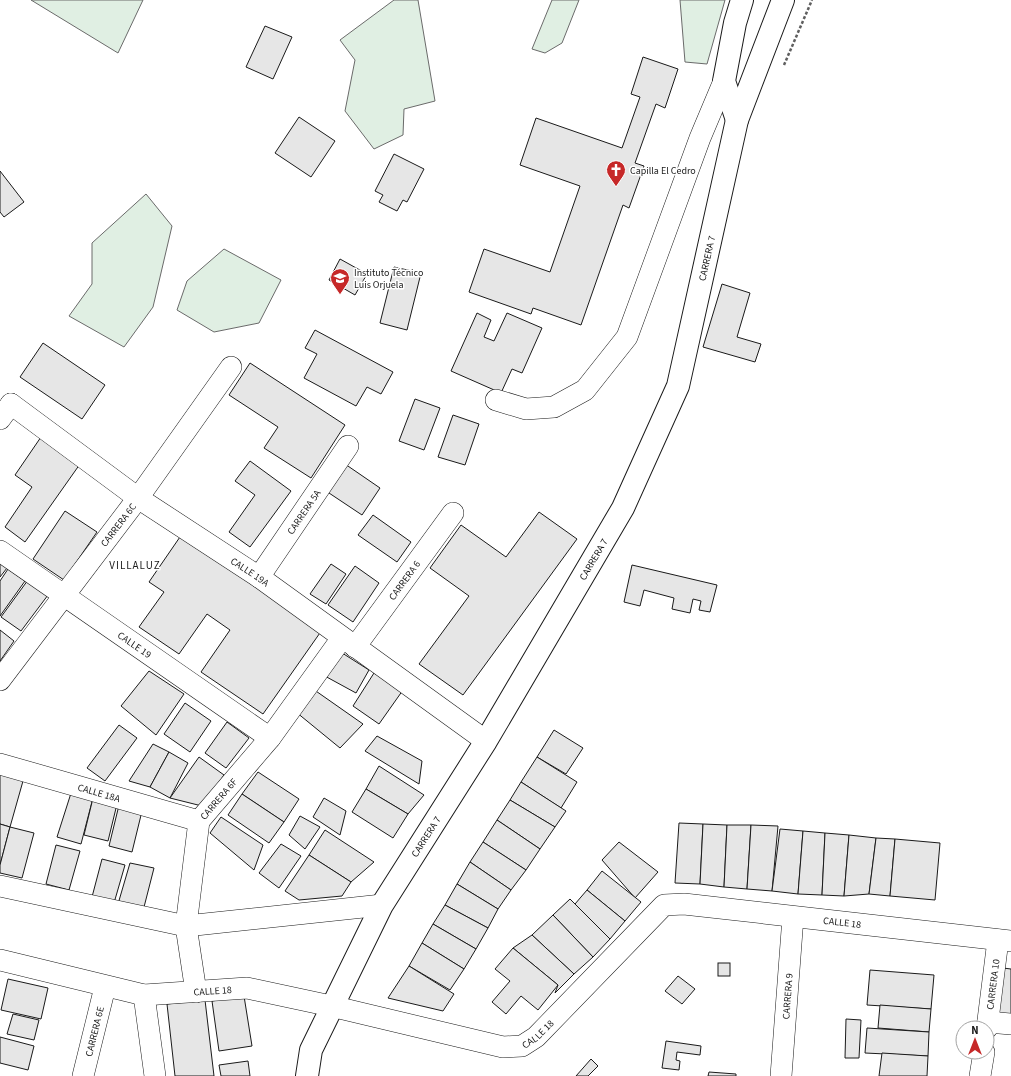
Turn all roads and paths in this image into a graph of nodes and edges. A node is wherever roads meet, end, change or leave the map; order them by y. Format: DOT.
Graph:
graph roads {
  1 [pos="742,0"];
  2 [pos="783,0"];
  3 [pos="724,81"];
  4 [pos="737,120"];
  5 [pos="231,367"];
  6 [pos="496,400"];
  7 [pos="4,409"];
  8 [pos="348,446"];
  9 [pos="138,498"];
  10 [pos="453,513"];
  11 [pos="0,552"];
  12 [pos="259,577"];
  13 [pos="65,597"];
  14 [pos="348,643"];
  15 [pos="0,680"];
  16 [pos="270,738"];
  17 [pos="486,741"];
  18 [pos="0,764"];
  19 [pos="199,821"];
  20 [pos="0,886"];
  21 [pos="382,905"];
  22 [pos="793,917"];
  23 [pos="186,926"];
  24 [pos="1005,940"];
  25 [pos="0,960"];
  26 [pos="104,987"];
  27 [pos="196,992"];
  28 [pos="144,995"];
  29 [pos="331,1006"];
  30 [pos="988,1020"];
  31 [pos="1011,1024"];
  32 [pos="995,1025"];
  33 [pos="983,1060"];
  34 [pos="83,1076"];
  35 [pos="155,1076"];
  36 [pos="307,1076"];
  37 [pos="781,1076"];
  38 [pos="980,1076"];
  1 -- 3 [label="street"];
  2 -- 4 [label="street, CARRERA 7"];
  3 -- 4 [label="street"];
  3 -- 6 [label="street"];
  4 -- 17 [label="street, CARRERA 7"];
  5 -- 9 [label="street, CARRERA 6C"];
  7 -- 9 [label="street, CALLE 19A"];
  8 -- 12 [label="street, CARRERA 5A"];
  9 -- 12 [label="street, CALLE 19A"];
  9 -- 13 [label="street, CARRERA 6C"];
  10 -- 14 [label="street, CARRERA 6"];
  11 -- 13 [label="street, CALLE 19"];
  12 -- 14 [label="street, CALLE 19A"];
  13 -- 15 [label="street, CARRERA 6C"];
  13 -- 16 [label="street, CALLE 19"];
  14 -- 16 [label="street, CARRERA 6F"];
  14 -- 17 [label="street, CALLE 19A"];
  16 -- 19 [label="street, CARRERA 6F"];
  17 -- 21 [label="street, CARRERA 7"];
  18 -- 19 [label="street, CALLE 18A"];
  19 -- 23 [label="street, CARRERA 6F"];
  20 -- 23 [label="street"];
  21 -- 23 [label="street"];
  21 -- 29 [label="street, CARRERA 7"];
  22 -- 24 [label="street, CALLE 18"];
  22 -- 29 [label="street, CALLE 18"];
  22 -- 37 [label="street, CARRERA 9"];
  23 -- 27 [label="street, CARRERA 6F"];
  24 -- 30 [label="street, CARRERA 10"];
  25 -- 26 [label="street, CALLE 18"];
  26 -- 28 [label="street, CALLE 18"];
  26 -- 34 [label="street, CARRERA 6E"];
  27 -- 28 [label="street, CALLE 18"];
  27 -- 29 [label="street, CALLE 18"];
  28 -- 35 [label="street"];
  29 -- 36 [label="street, CARRERA 7"];
  31 -- 32 [label="street"];
  33 -- 38 [label="street"];
}
